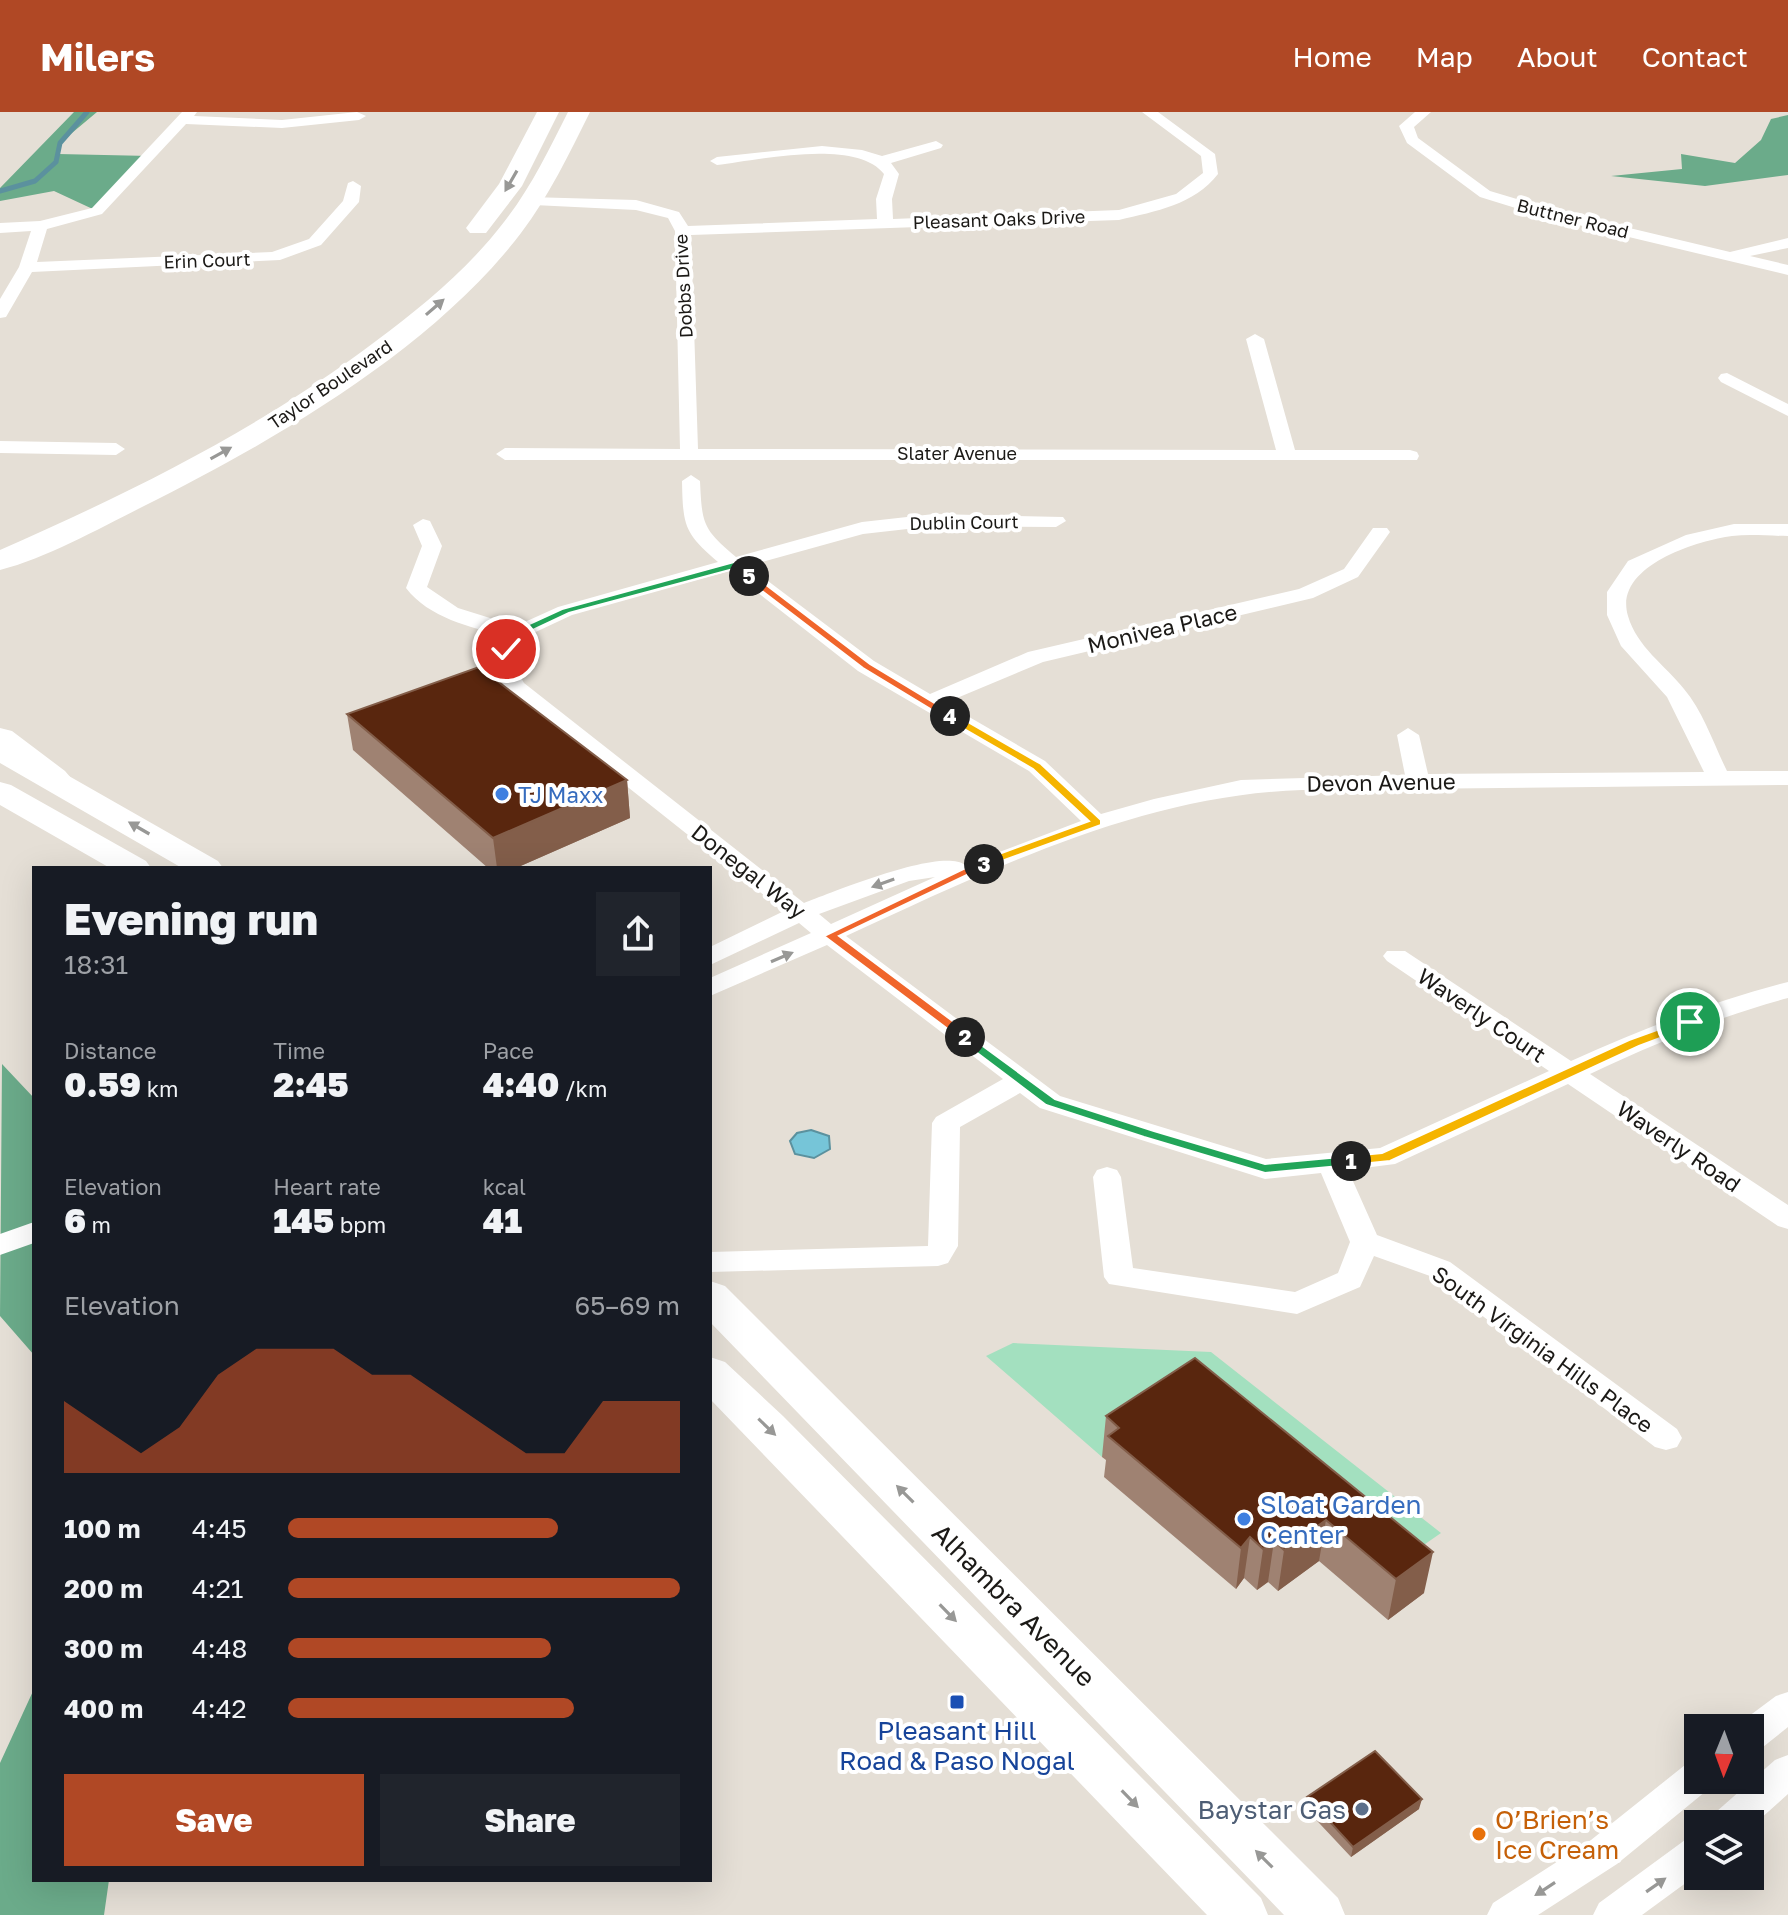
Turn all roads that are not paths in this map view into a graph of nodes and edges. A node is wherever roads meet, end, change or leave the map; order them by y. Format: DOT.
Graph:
graph roads {
  1 [pos="548,112"];
  2 [pos="579,112"];
  3 [pos="1149,112"];
  4 [pos="1424,112"];
  5 [pos="186,116"];
  6 [pos="359,116"];
  7 [pos="936,145"];
  8 [pos="717,161"];
  9 [pos="882,161"];
  10 [pos="353,186"];
  11 [pos="534,200"];
  12 [pos="885,223"];
  13 [pos="40,226"];
  14 [pos="0,228"];
  15 [pos="683,231"];
  16 [pos="1788,243"];
  17 [pos="457,251"];
  18 [pos="1728,257"];
  19 [pos="27,267"];
  20 [pos="1788,270"];
  21 [pos="414,292"];
  22 [pos="0,313"];
  23 [pos="1255,339"];
  24 [pos="1727,378"];
  25 [pos="1788,411"];
  26 [pos="0,447"];
  27 [pos="116,449"];
  28 [pos="689,453"];
  29 [pos="505,454"];
  30 [pos="1287,455"];
  31 [pos="1410,456"];
  32 [pos="177,477"];
  33 [pos="691,481"];
  34 [pos="1056,521"];
  35 [pos="423,525"];
  36 [pos="1788,530"];
  37 [pos="1380,532"];
  38 [pos="0,537"];
  39 [pos="0,561"];
  40 [pos="734,565"];
  41 [pos="0,582"];
  42 [pos="518,633"];
  43 [pos="927,703"];
  44 [pos="1408,735"];
  45 [pos="0,738"];
  46 [pos="0,750"];
  47 [pos="53,778"];
  48 [pos="1788,778"];
  49 [pos="1719,779"];
  50 [pos="1418,781"];
  51 [pos="0,792"];
  52 [pos="1097,823"];
  53 [pos="986,863"];
  54 [pos="130,866"];
  55 [pos="203,866"];
  56 [pos="802,912"];
  57 [pos="831,936"];
  58 [pos="712,956"];
  59 [pos="1396,956"];
  60 [pos="712,987"];
  61 [pos="1788,990"];
  62 [pos="1569,1073"];
  63 [pos="1022,1080"];
  64 [pos="1331,1163"];
  65 [pos="1107,1177"];
  66 [pos="1788,1219"];
  67 [pos="32,1233"];
  68 [pos="1365,1242"];
  69 [pos="0,1245"];
  70 [pos="712,1262"];
  71 [pos="712,1298"];
  72 [pos="712,1375"];
  73 [pos="1666,1438"];
  74 [pos="1788,1707"];
  75 [pos="1764,1725"];
  76 [pos="1788,1771"];
  77 [pos="1684,1787"];
  78 [pos="1745,1810"];
  79 [pos="1684,1862"];
  80 [pos="1242,1915"];
  81 [pos="1319,1915"];
  82 [pos="1506,1915"];
  83 [pos="1612,1915"];
  1 -- 17 [label="main road, one-way"];
  2 -- 11 [label="main road, Taylor Boulevard"];
  3 -- 12 [label="street, Pleasant Oaks Drive"];
  4 -- 18 [label="street, Buttner Road"];
  5 -- 6 [label="street"];
  5 -- 13 [label="street"];
  7 -- 9 [label="street"];
  8 -- 9 [label="street"];
  9 -- 12 [label="street"];
  10 -- 19 [label="street, Erin Court"];
  11 -- 15 [label="street, Dobbs Drive"];
  32 -- 11 [label="main road, Taylor Boulevard, one-way"];
  12 -- 15 [label="street, Pleasant Oaks Drive"];
  13 -- 14 [label="street"];
  13 -- 19 [label="street"];
  15 -- 28 [label="street, Dobbs Drive"];
  16 -- 18 [label="street"];
  18 -- 20 [label="street, Buttner Road"];
  19 -- 22 [label="street"];
  21 -- 38 [label="main road, Taylor Boulevard"];
  23 -- 30 [label="street"];
  24 -- 25 [label="street"];
  26 -- 27 [label="street"];
  28 -- 29 [label="street, Slater Avenue"];
  28 -- 30 [label="street, Slater Avenue"];
  30 -- 31 [label="street, Slater Avenue"];
  32 -- 39 [label="main road, Taylor Boulevard"];
  32 -- 41 [label="main road"];
  33 -- 40 [label="street"];
  34 -- 40 [label="street, Dublin Court"];
  35 -- 42 [label="street"];
  36 -- 49 [label="street"];
  37 -- 43 [label="street, Monivea Place"];
  40 -- 42 [label="street"];
  40 -- 43 [label="street"];
  42 -- 56 [label="street, Donegal Way"];
  43 -- 52 [label="street"];
  44 -- 50 [label="street"];
  45 -- 47 [label="main road"];
  46 -- 47 [label="main road"];
  55 -- 47 [label="main road, one-way"];
  48 -- 49 [label="street, Devon Avenue"];
  49 -- 50 [label="street, Devon Avenue"];
  50 -- 52 [label="street, Devon Avenue"];
  51 -- 54 [label="main road"];
  52 -- 53 [label="street, Devon Avenue"];
  53 -- 56 [label="street, Devon Avenue, one-way"];
  53 -- 57 [label="street, Devon Avenue"];
  56 -- 57 [label="street, Donegal Way"];
  56 -- 58 [label="street, Devon Avenue"];
  60 -- 57 [label="street, Devon Avenue, one-way"];
  57 -- 63 [label="street, Donegal Way"];
  59 -- 62 [label="street, Waverly Court"];
  61 -- 62 [label="street, Donegal Way"];
  62 -- 64 [label="street, Donegal Way"];
  62 -- 66 [label="street, Waverly Road"];
  63 -- 64 [label="street, Donegal Way"];
  63 -- 70 [label="street"];
  64 -- 68 [label="street"];
  65 -- 68 [label="street"];
  67 -- 69 [label="street"];
  68 -- 73 [label="street, South Virginia Hills Place"];
  81 -- 71 [label="main road, Alhambra Avenue, one-way"];
  72 -- 80 [label="main road, one-way"];
  74 -- 75 [label="street"];
  76 -- 78 [label="street"];
  77 -- 82 [label="street, one-way"];
  83 -- 79 [label="street, one-way"];
}
